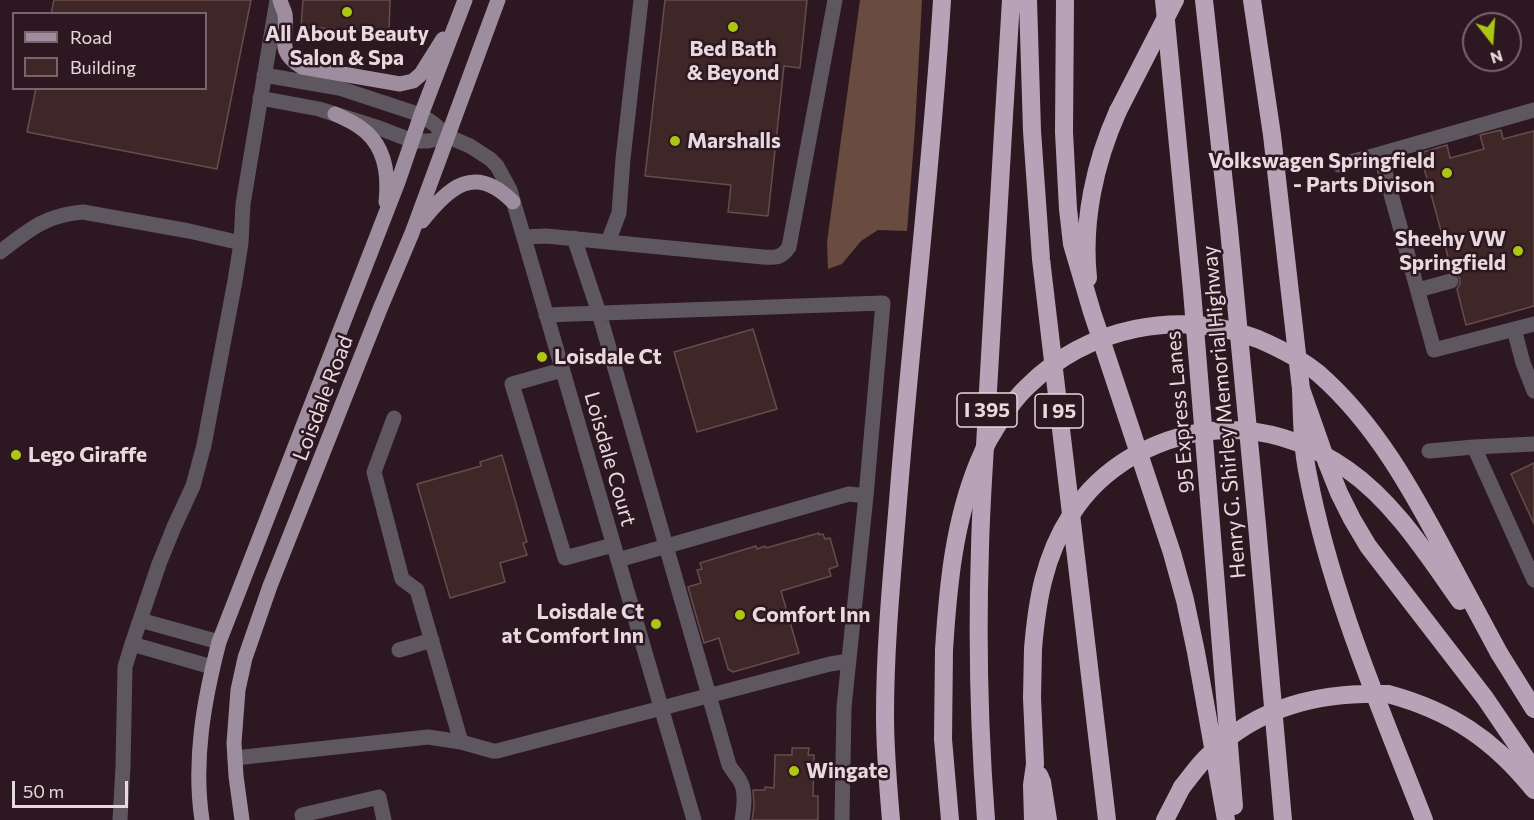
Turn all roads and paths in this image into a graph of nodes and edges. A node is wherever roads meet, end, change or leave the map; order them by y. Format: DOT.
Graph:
graph roads {
  1 [pos="278,0"];
  2 [pos="465,0"];
  3 [pos="498,0"];
  4 [pos="641,0"];
  5 [pos="835,0"];
  6 [pos="942,0"];
  7 [pos="1011,0"];
  8 [pos="1028,0"];
  9 [pos="1065,0"];
  10 [pos="1164,0"];
  11 [pos="1175,0"];
  12 [pos="1204,0"];
  13 [pos="1252,0"];
  14 [pos="264,75"];
  15 [pos="260,98"];
  16 [pos="1534,110"];
  17 [pos="335,114"];
  18 [pos="421,115"];
  19 [pos="448,137"];
  20 [pos="413,141"];
  21 [pos="1380,154"];
  22 [pos="1339,165"];
  23 [pos="513,202"];
  24 [pos="384,220"];
  25 [pos="412,233"];
  26 [pos="524,237"];
  27 [pos="574,238"];
  28 [pos="608,242"];
  29 [pos="241,243"];
  30 [pos="0,252"];
  31 [pos="1451,281"];
  32 [pos="1418,290"];
  33 [pos="1092,312"];
  34 [pos="599,313"];
  35 [pos="546,315"];
  36 [pos="1534,324"];
  37 [pos="1514,329"];
  38 [pos="562,370"];
  39 [pos="1300,389"];
  40 [pos="1534,391"];
  41 [pos="394,418"];
  42 [pos="1534,444"];
  43 [pos="1474,447"];
  44 [pos="1429,451"];
  45 [pos="866,496"];
  46 [pos="614,544"];
  47 [pos="666,546"];
  48 [pos="618,560"];
  49 [pos="1534,580"];
  50 [pos="140,620"];
  51 [pos="432,640"];
  52 [pos="219,642"];
  53 [pos="132,644"];
  54 [pos="399,650"];
  55 [pos="1499,653"];
  56 [pos="849,661"];
  57 [pos="212,667"];
  58 [pos="709,695"];
  59 [pos="662,708"];
  60 [pos="1534,710"];
  61 [pos="461,742"];
  62 [pos="235,758"];
  63 [pos="1035,764"];
  64 [pos="1534,770"];
  65 [pos="1534,790"];
  66 [pos="120,820"];
  67 [pos="202,820"];
  68 [pos="242,820"];
  69 [pos="303,820"];
  70 [pos="384,820"];
  71 [pos="694,820"];
  72 [pos="742,820"];
  73 [pos="842,820"];
  74 [pos="891,820"];
  75 [pos="950,820"];
  76 [pos="986,820"];
  77 [pos="1033,820"];
  78 [pos="1048,820"];
  79 [pos="1107,820"];
  80 [pos="1165,820"];
  81 [pos="1226,820"];
  82 [pos="1235,820"];
  83 [pos="1283,820"];
  84 [pos="1424,820"];
  1 -- 2 [label="main road"];
  1 -- 14 [label="street"];
  2 -- 18 [label="main road, Loisdale Road"];
  3 -- 19 [label="main road, Loisdale Road"];
  4 -- 28 [label="street"];
  5 -- 28 [label="street"];
  6 -- 74 [label="highway"];
  7 -- 76 [label="highway, I 395"];
  8 -- 79 [label="highway, I 95"];
  9 -- 33 [label="highway"];
  10 -- 82 [label="highway, 95 Express Lanes"];
  11 -- 33 [label="highway, bridge"];
  12 -- 83 [label="highway, Henry G. Shirley Memorial Highway"];
  13 -- 39 [label="highway"];
  14 -- 15 [label="street"];
  14 -- 18 [label="street"];
  15 -- 17 [label="street"];
  15 -- 29 [label="street"];
  16 -- 21 [label="street"];
  17 -- 20 [label="street"];
  17 -- 24 [label="main road"];
  18 -- 19 [label="street, Loisdale Court"];
  18 -- 20 [label="main road, Loisdale Road"];
  19 -- 20 [label="street"];
  19 -- 23 [label="street, Loisdale Court"];
  19 -- 25 [label="main road, Loisdale Road"];
  20 -- 24 [label="main road, Loisdale Road"];
  21 -- 22 [label="street"];
  21 -- 32 [label="street"];
  23 -- 25 [label="main road"];
  23 -- 26 [label="street, Loisdale Court"];
  24 -- 52 [label="main road, Loisdale Road"];
  25 -- 62 [label="main road, Loisdale Road"];
  26 -- 27 [label="street"];
  26 -- 35 [label="street, Loisdale Court"];
  27 -- 28 [label="street"];
  27 -- 34 [label="street"];
  29 -- 30 [label="street"];
  29 -- 50 [label="street"];
  31 -- 32 [label="street"];
  32 -- 37 [label="street"];
  33 -- 81 [label="highway"];
  34 -- 35 [label="street"];
  34 -- 45 [label="street"];
  34 -- 47 [label="street"];
  35 -- 38 [label="street, Loisdale Court"];
  36 -- 37 [label="street"];
  37 -- 40 [label="street"];
  38 -- 46 [label="street, Loisdale Court"];
  38 -- 46 [label="street"];
  39 -- 64 [label="highway, bridge"];
  39 -- 84 [label="highway, bridge"];
  41 -- 51 [label="street"];
  42 -- 43 [label="street"];
  43 -- 44 [label="street"];
  43 -- 49 [label="street"];
  45 -- 47 [label="street"];
  45 -- 56 [label="street"];
  46 -- 48 [label="street, Loisdale Court"];
  47 -- 48 [label="street"];
  47 -- 58 [label="street"];
  48 -- 59 [label="street, Loisdale Court"];
  50 -- 52 [label="street"];
  50 -- 53 [label="street"];
  51 -- 54 [label="street"];
  51 -- 61 [label="street"];
  52 -- 57 [label="main road, Loisdale Road"];
  53 -- 57 [label="street"];
  53 -- 66 [label="street"];
  55 -- 60 [label="highway"];
  55 -- 63 [label="highway, bridge"];
  55 -- 75 [label="highway, bridge"];
  56 -- 58 [label="street"];
  56 -- 73 [label="street"];
  57 -- 67 [label="main road, Loisdale Road"];
  58 -- 59 [label="street"];
  58 -- 72 [label="street"];
  59 -- 61 [label="street"];
  59 -- 71 [label="street, Loisdale Court"];
  61 -- 62 [label="street"];
  62 -- 68 [label="main road, Loisdale Road"];
  63 -- 77 [label="highway"];
  63 -- 78 [label="highway"];
  65 -- 80 [label="highway, bridge"];
  69 -- 70 [label="street"];
}
